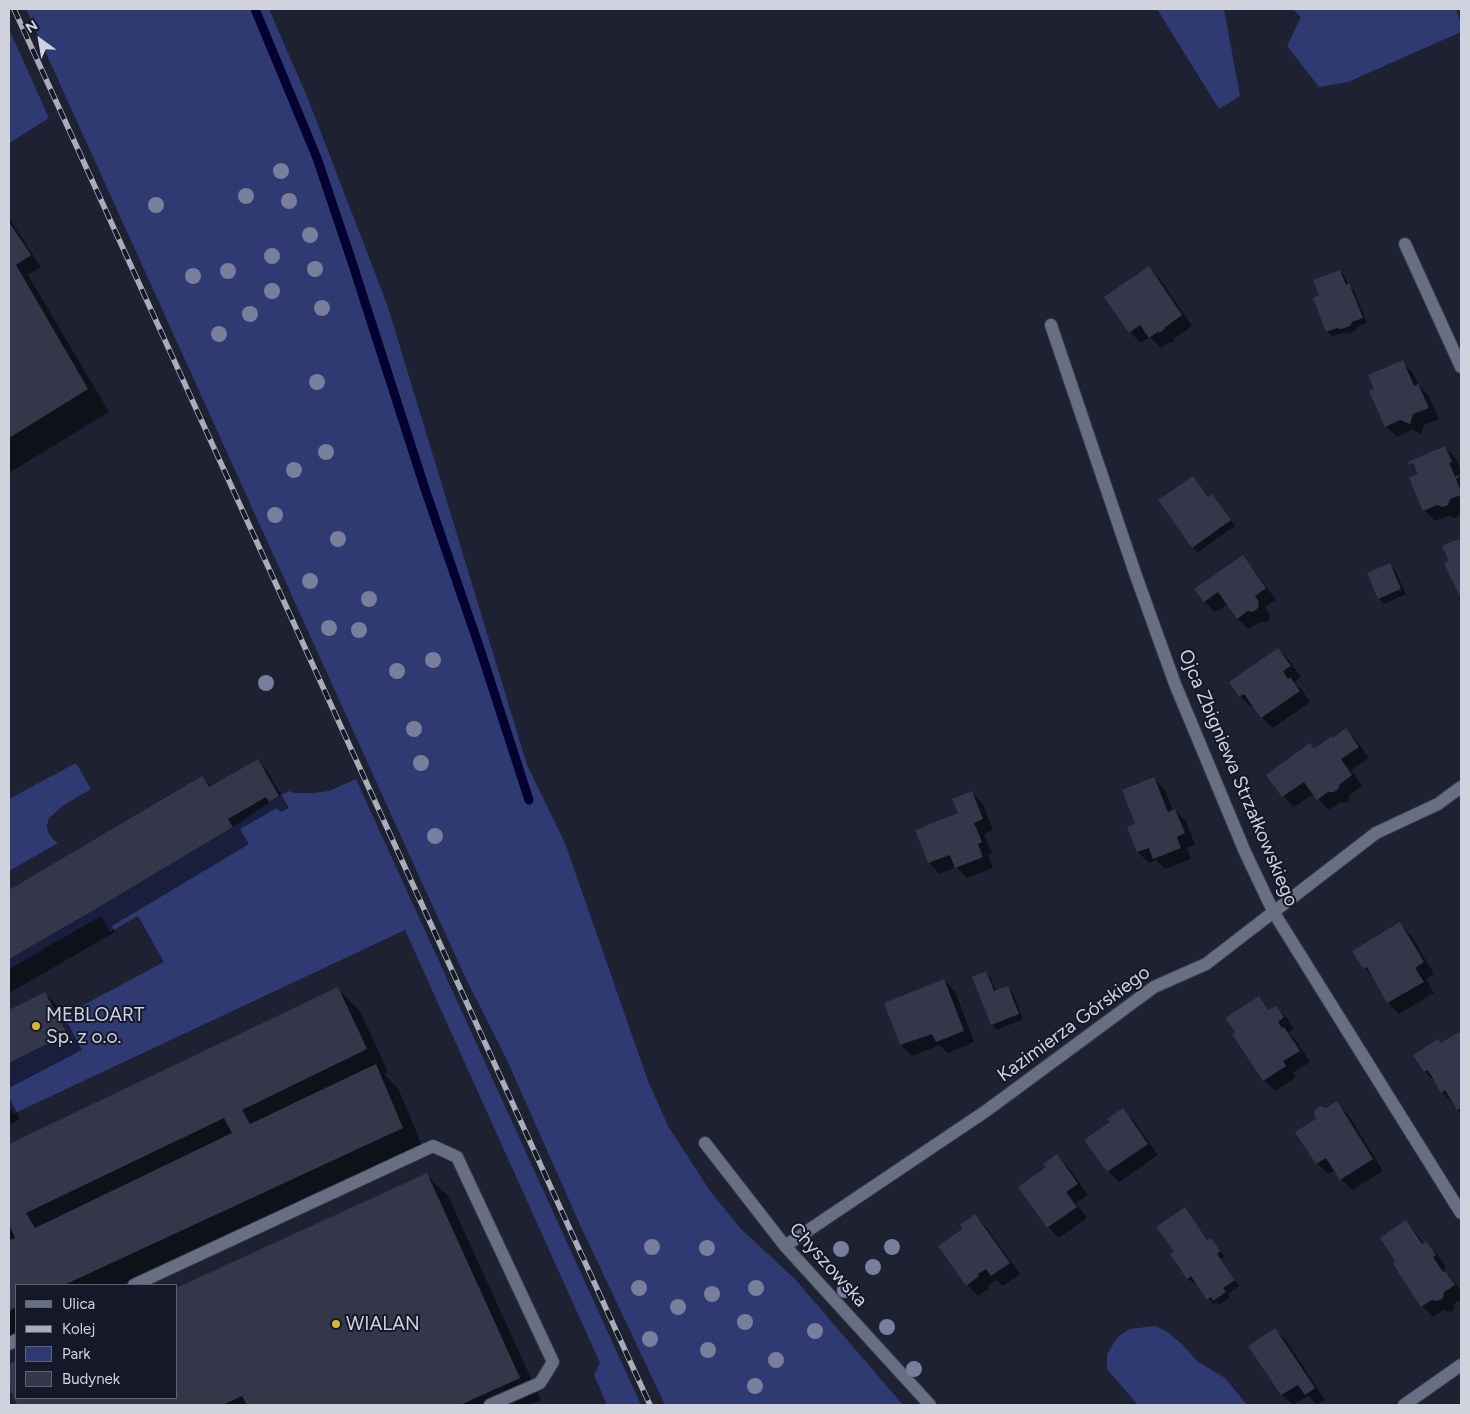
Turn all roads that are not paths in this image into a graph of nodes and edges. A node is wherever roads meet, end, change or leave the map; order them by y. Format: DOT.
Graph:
graph roads {
  1 [pos="1405,244"];
  2 [pos="1051,325"];
  3 [pos="1461,367"];
  4 [pos="1461,787"];
  5 [pos="1274,912"];
  6 [pos="705,1143"];
  7 [pos="1461,1213"];
  8 [pos="785,1246"];
  9 [pos="136,1284"];
  10 [pos="1461,1365"];
  11 [pos="490,1405"];
  12 [pos="930,1405"];
  13 [pos="1404,1405"];
  1 -- 3 [label="street"];
  2 -- 5 [label="street, Ojca Zbigniewa Strzałkowskiego"];
  4 -- 5 [label="street, Kazimierza Górskiego"];
  5 -- 7 [label="street, Ojca Zbigniewa Strzałkowskiego"];
  5 -- 8 [label="street, Kazimierza Górskiego"];
  6 -- 8 [label="street, Chyszowska"];
  8 -- 12 [label="street, Chyszowska"];
  9 -- 11 [label="street"];
  10 -- 13 [label="street"];
}
